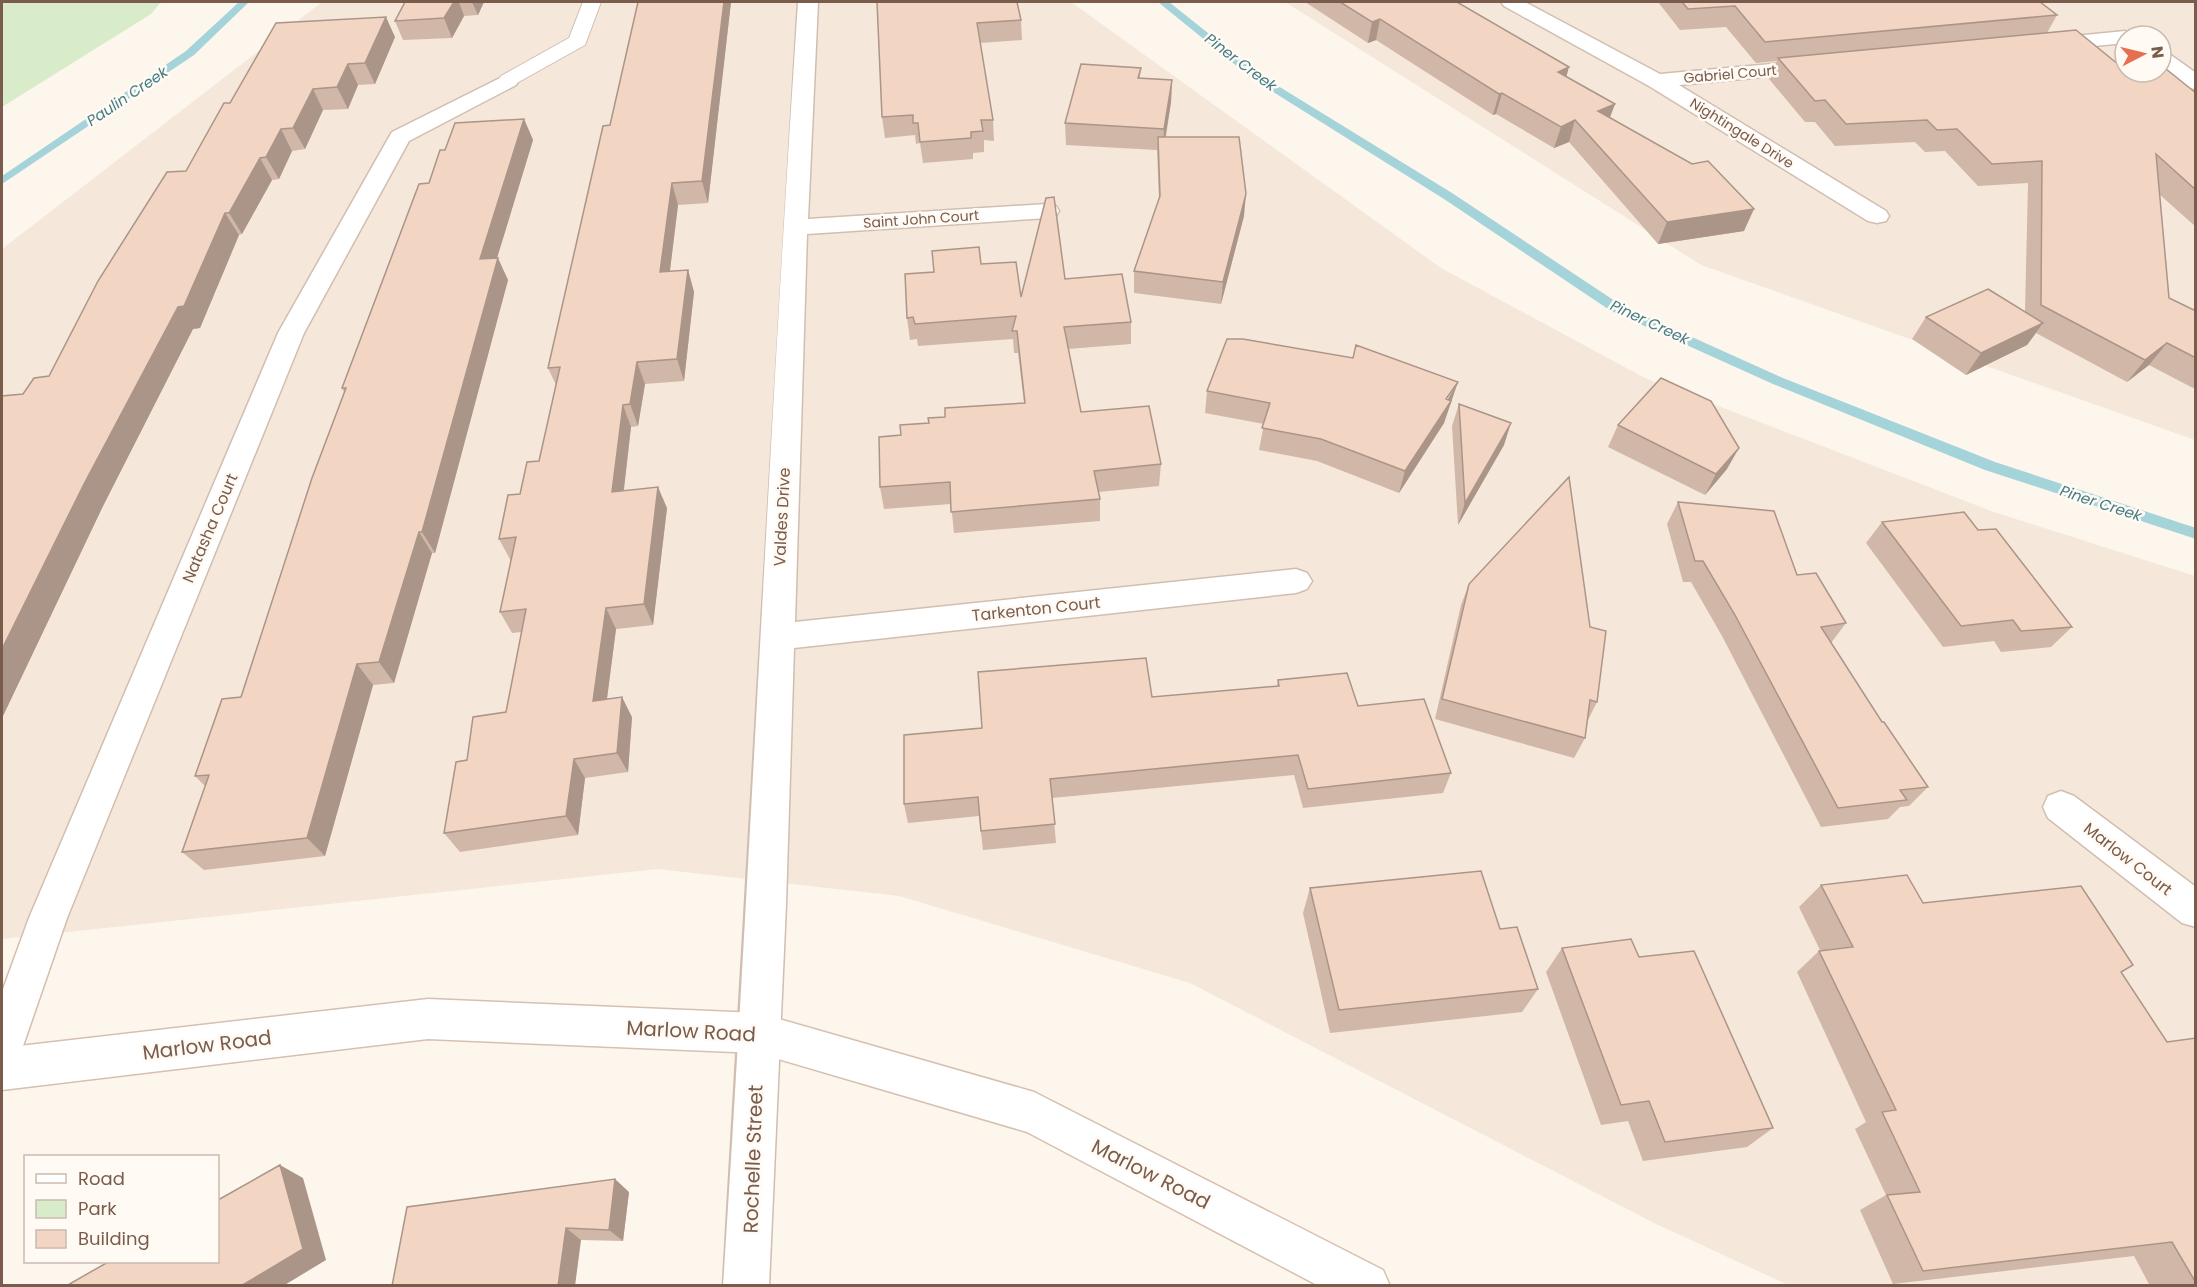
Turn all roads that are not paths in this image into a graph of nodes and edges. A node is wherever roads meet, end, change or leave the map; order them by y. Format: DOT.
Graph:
graph roads {
  1 [pos="592,2"];
  2 [pos="808,2"];
  3 [pos="1511,2"];
  4 [pos="2113,38"];
  5 [pos="2020,47"];
  6 [pos="1832,64"];
  7 [pos="2173,66"];
  8 [pos="508,80"];
  9 [pos="1657,81"];
  10 [pos="2196,83"];
  11 [pos="1047,211"];
  12 [pos="1876,216"];
  13 [pos="795,227"];
  14 [pos="1296,581"];
  15 [pos="776,637"];
  16 [pos="2061,807"];
  17 [pos="2196,910"];
  18 [pos="758,1033"];
  19 [pos="2,1046"];
  20 [pos="2,1069"];
  21 [pos="746,1286"];
  22 [pos="1367,1286"];
  1 -- 8 [label="lane"];
  2 -- 13 [label="street, Valdes Drive"];
  3 -- 9 [label="street, Nightingale Drive"];
  4 -- 5 [label="street"];
  6 -- 9 [label="street, Gabriel Court"];
  7 -- 10 [label="street"];
  8 -- 19 [label="street, Natasha Court"];
  9 -- 12 [label="street, Nightingale Drive"];
  11 -- 13 [label="street, Saint John Court"];
  13 -- 15 [label="street, Valdes Drive"];
  14 -- 15 [label="street, Tarkenton Court"];
  15 -- 18 [label="street, Valdes Drive"];
  16 -- 17 [label="street, Marlow Court"];
  18 -- 20 [label="street, Marlow Road"];
  18 -- 21 [label="street, Rochelle Street"];
  18 -- 22 [label="street, Marlow Road"];
}
